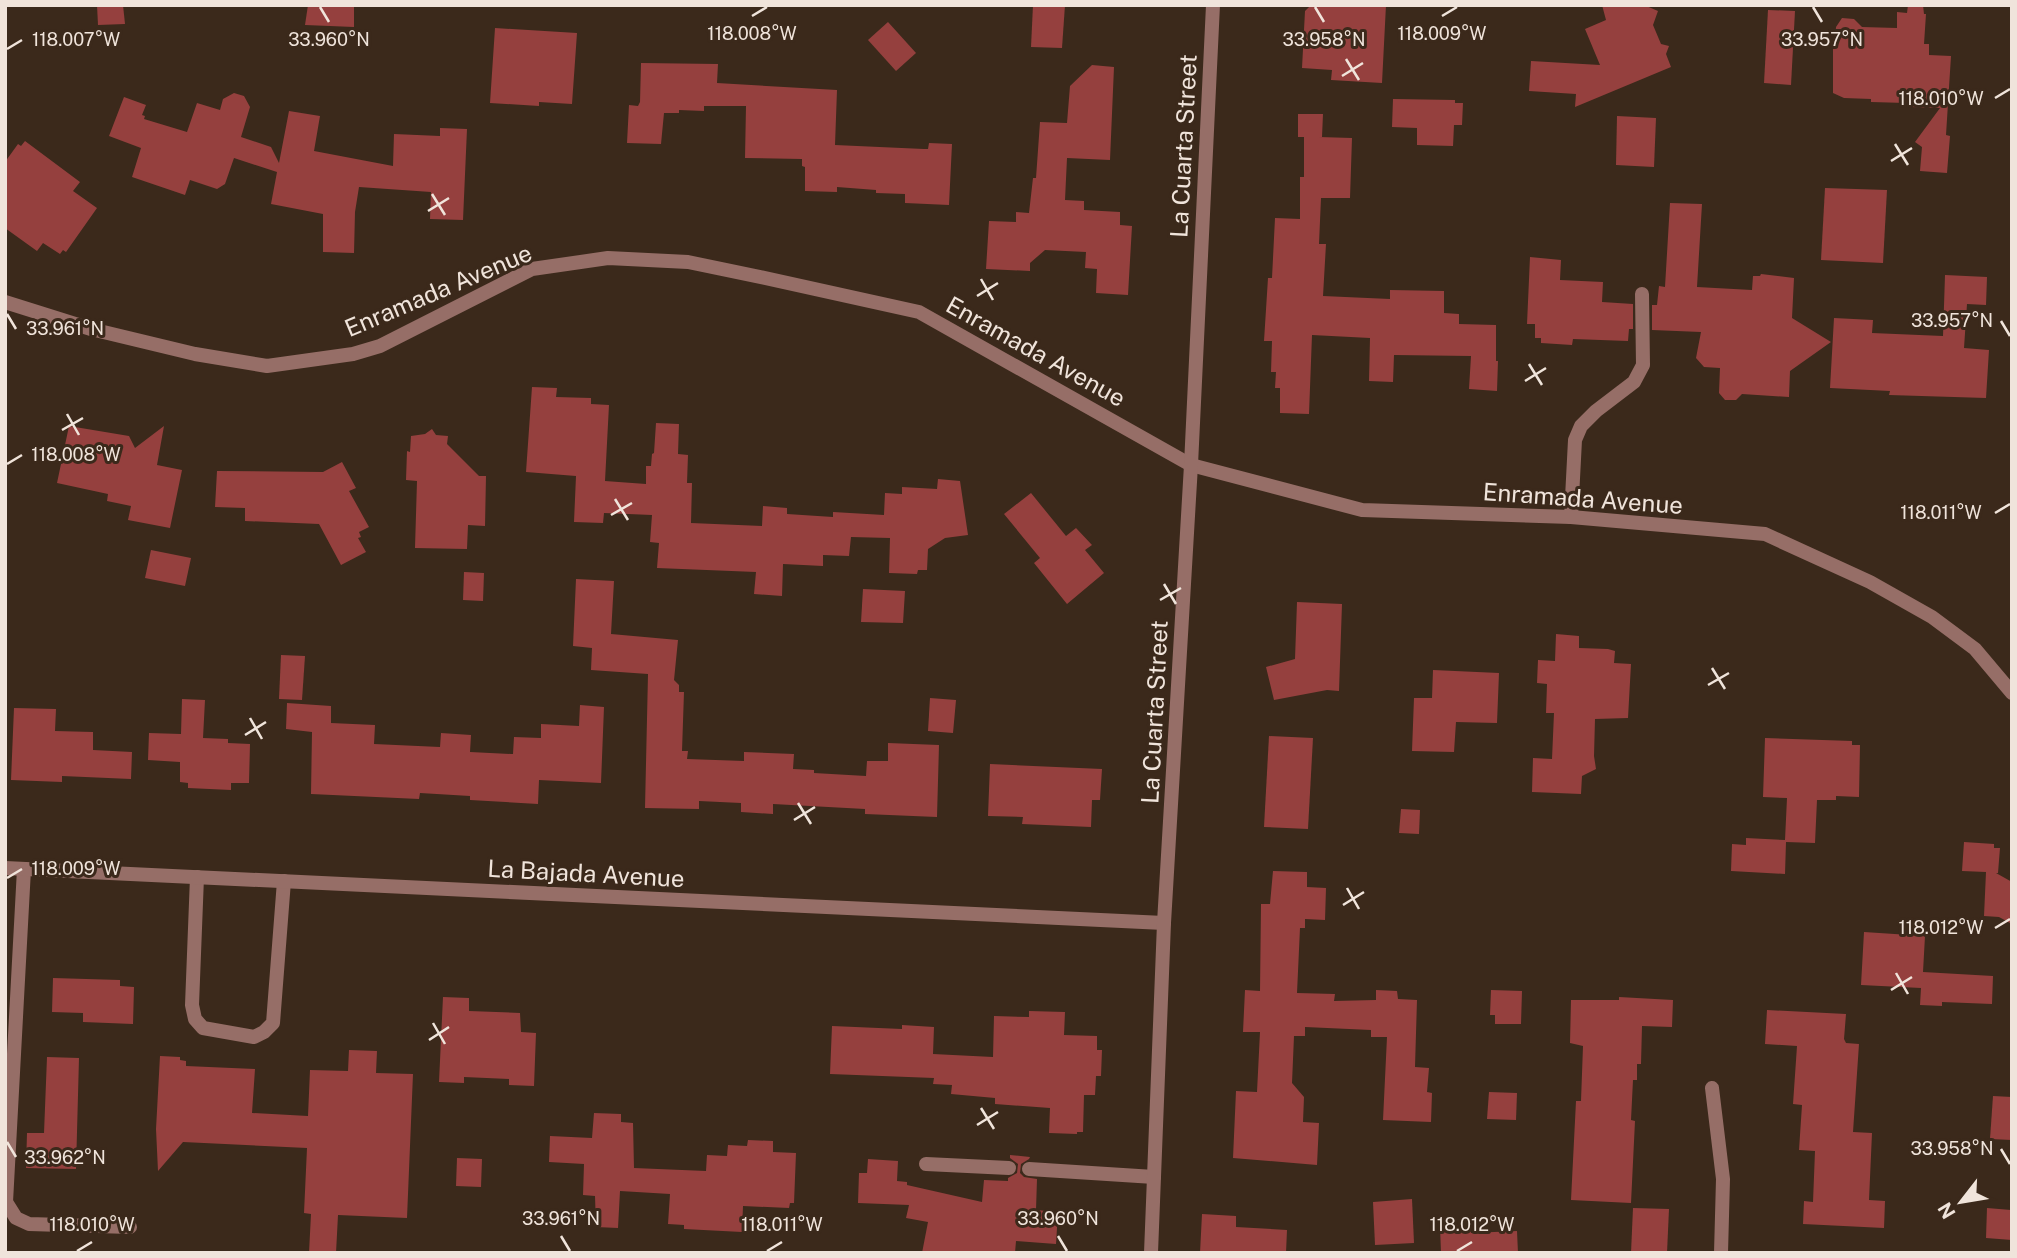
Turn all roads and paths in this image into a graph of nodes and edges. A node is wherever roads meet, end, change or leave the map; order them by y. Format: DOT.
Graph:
graph roads {
  1 [pos="1213,5"];
  2 [pos="1643,295"];
  3 [pos="5,302"];
  4 [pos="1191,465"];
  5 [pos="1572,517"];
  6 [pos="2012,693"];
  7 [pos="5,868"];
  8 [pos="24,869"];
  9 [pos="197,877"];
  10 [pos="284,881"];
  11 [pos="1164,923"];
  12 [pos="1712,1088"];
  13 [pos="926,1164"];
  14 [pos="1009,1168"];
  15 [pos="1029,1169"];
  16 [pos="1154,1177"];
  17 [pos="130,1227"];
  18 [pos="1151,1253"];
  19 [pos="1721,1253"];
  1 -- 4 [label="street, La Cuarta Street"];
  2 -- 5 [label="street"];
  3 -- 4 [label="street, Enramada Avenue"];
  4 -- 5 [label="street, Enramada Avenue"];
  4 -- 11 [label="street, La Cuarta Street"];
  5 -- 6 [label="street, Enramada Avenue"];
  7 -- 8 [label="street, La Bajada Avenue"];
  8 -- 9 [label="street, La Bajada Avenue"];
  8 -- 17 [label="street"];
  9 -- 10 [label="street, La Bajada Avenue"];
  9 -- 10 [label="street"];
  10 -- 11 [label="street, La Bajada Avenue"];
  11 -- 16 [label="street, La Cuarta Street"];
  12 -- 19 [label="street"];
  13 -- 14 [label="street"];
  15 -- 16 [label="street"];
  16 -- 18 [label="street, La Cuarta Street"];
}
